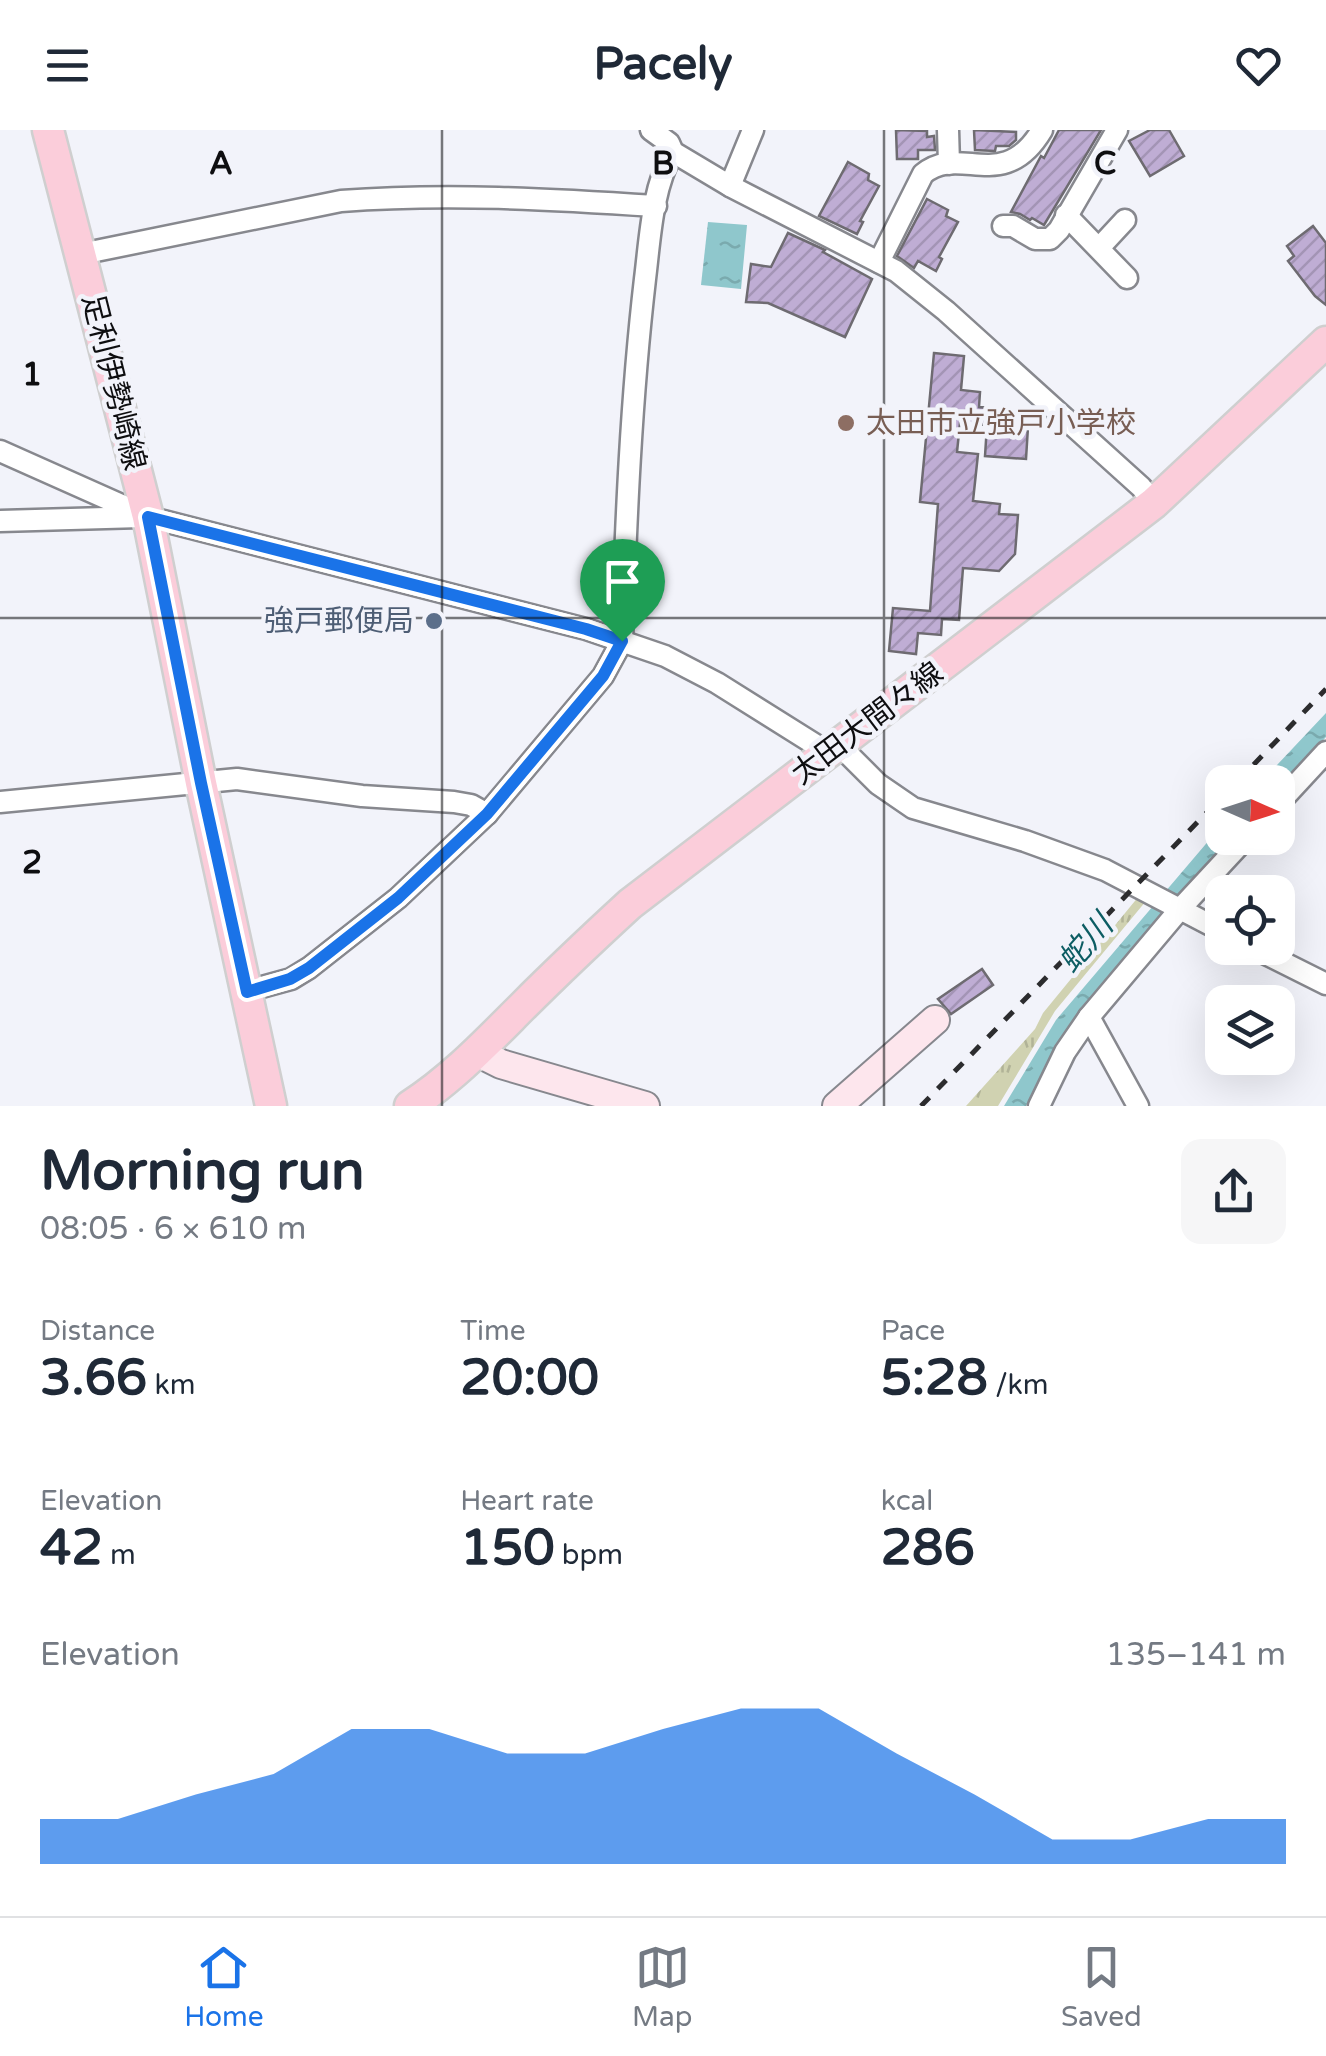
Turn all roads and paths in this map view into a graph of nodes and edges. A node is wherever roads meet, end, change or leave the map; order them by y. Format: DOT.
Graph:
graph roads {
  1 [pos="48,130"];
  2 [pos="651,130"];
  3 [pos="753,130"];
  4 [pos="948,130"];
  5 [pos="1042,130"];
  6 [pos="1118,130"];
  7 [pos="673,152"];
  8 [pos="950,164"];
  9 [pos="730,186"];
  10 [pos="656,206"];
  11 [pos="1066,215"];
  12 [pos="1125,220"];
  13 [pos="1003,226"];
  14 [pos="1099,248"];
  15 [pos="81,254"];
  16 [pos="880,262"];
  17 [pos="1127,278"];
  18 [pos="1323,350"];
  19 [pos="0,451"];
  20 [pos="1154,503"];
  21 [pos="148,517"];
  22 [pos="0,521"];
  23 [pos="622,641"];
  24 [pos="832,750"];
  25 [pos="1326,752"];
  26 [pos="201,783"];
  27 [pos="1295,786"];
  28 [pos="0,802"];
  29 [pos="487,814"];
  30 [pos="1229,855"];
  31 [pos="1177,908"];
  32 [pos="1205,922"];
  33 [pos="1288,965"];
  34 [pos="1326,984"];
  35 [pos="247,992"];
  36 [pos="1089,1017"];
  37 [pos="935,1020"];
  38 [pos="477,1052"];
  39 [pos="271,1106"];
  40 [pos="410,1106"];
  41 [pos="645,1106"];
  42 [pos="837,1106"];
  43 [pos="1038,1106"];
  44 [pos="1138,1106"];
  1 -- 15 [label="main road, 足利伊勢崎線"];
  2 -- 7 [label="street"];
  3 -- 9 [label="street"];
  4 -- 8 [label="street"];
  5 -- 8 [label="street"];
  6 -- 11 [label="street"];
  7 -- 9 [label="street"];
  7 -- 10 [label="street"];
  8 -- 16 [label="street"];
  9 -- 16 [label="street"];
  10 -- 15 [label="street"];
  10 -- 23 [label="street"];
  11 -- 13 [label="street"];
  11 -- 14 [label="street"];
  12 -- 14 [label="street"];
  14 -- 17 [label="street"];
  15 -- 21 [label="main road, 足利伊勢崎線"];
  16 -- 20 [label="street"];
  18 -- 20 [label="main road, 太田大間々線"];
  19 -- 21 [label="street"];
  20 -- 24 [label="main road, 太田大間々線"];
  21 -- 22 [label="street"];
  21 -- 23 [label="street"];
  21 -- 26 [label="main road, 足利伊勢崎線"];
  23 -- 24 [label="street"];
  23 -- 29 [label="street"];
  24 -- 31 [label="street"];
  24 -- 38 [label="main road, 太田大間々線"];
  25 -- 27 [label="street"];
  26 -- 28 [label="street"];
  26 -- 29 [label="street"];
  26 -- 35 [label="main road, 足利伊勢崎線"];
  29 -- 35 [label="street"];
  30 -- 31 [label="street"];
  31 -- 32 [label="street"];
  31 -- 36 [label="street"];
  33 -- 34 [label="street"];
  35 -- 39 [label="main road, 足利伊勢崎線"];
  36 -- 43 [label="street"];
  36 -- 44 [label="street"];
  37 -- 42 [label="main road"];
  38 -- 40 [label="main road, 太田大間々線"];
  38 -- 41 [label="main road"];
}
